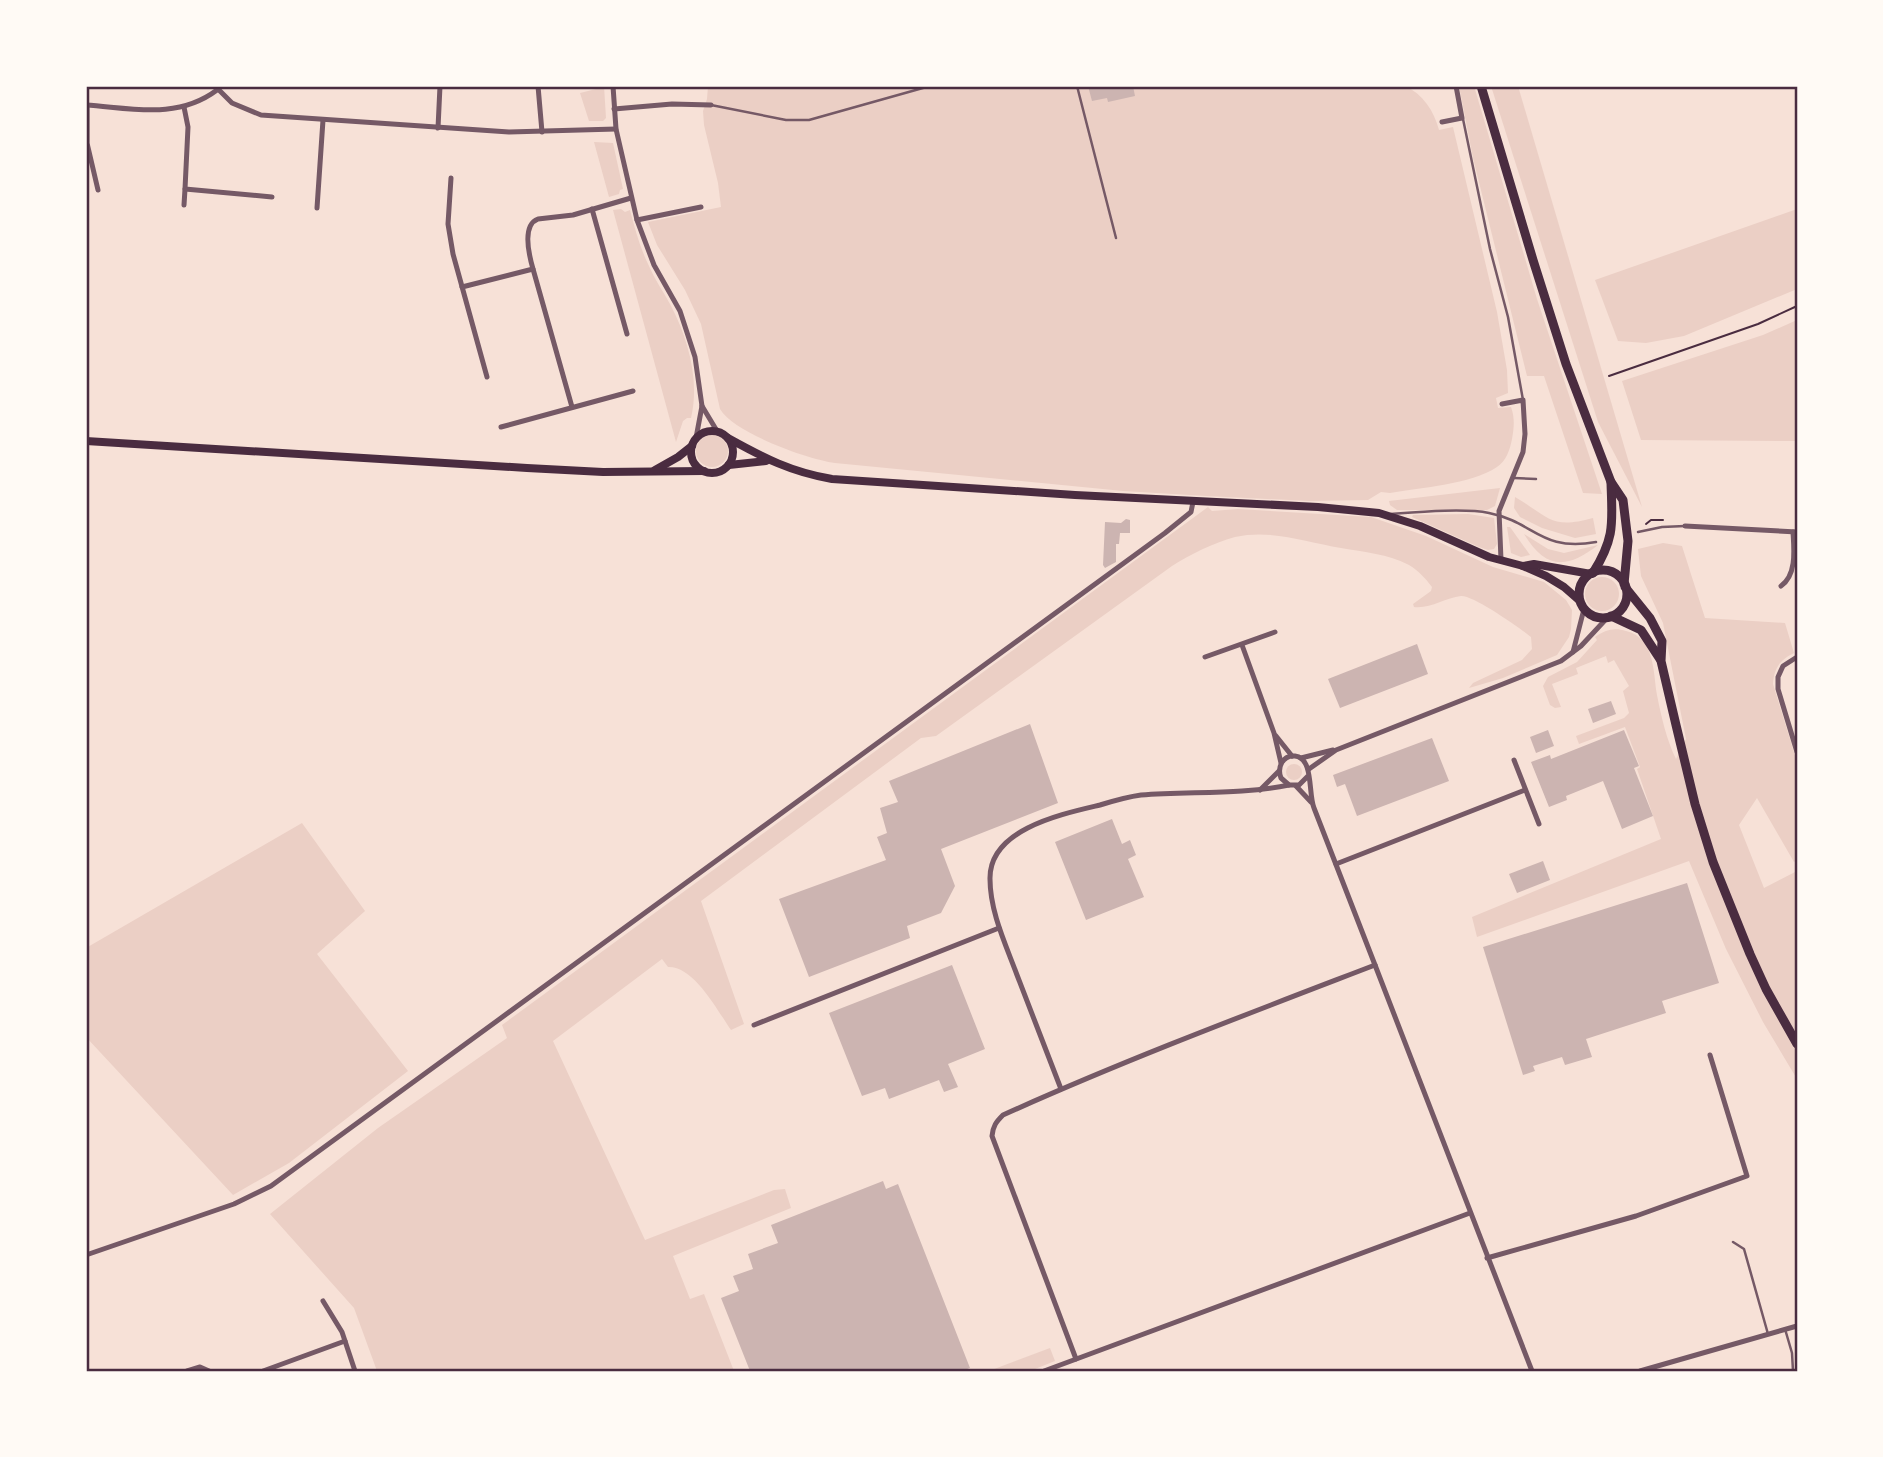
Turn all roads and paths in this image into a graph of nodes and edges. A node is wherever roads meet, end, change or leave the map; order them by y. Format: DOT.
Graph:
graph roads {
  1 [pos="440,86"];
  2 [pos="538,86"];
  3 [pos="613,86"];
  4 [pos="930,86"];
  5 [pos="1077,86"];
  6 [pos="1456,86"];
  7 [pos="1481,86"];
  8 [pos="216,88"];
  9 [pos="87,105"];
  10 [pos="711,106"];
  11 [pos="184,107"];
  12 [pos="614,110"];
  13 [pos="1462,118"];
  14 [pos="323,120"];
  15 [pos="1442,122"];
  16 [pos="438,128"];
  17 [pos="616,130"];
  18 [pos="542,132"];
  19 [pos="451,178"];
  20 [pos="185,189"];
  21 [pos="98,190"];
  22 [pos="272,197"];
  23 [pos="631,198"];
  24 [pos="184,205"];
  25 [pos="701,207"];
  26 [pos="317,208"];
  27 [pos="592,209"];
  28 [pos="637,219"];
  29 [pos="1116,238"];
  30 [pos="533,269"];
  31 [pos="461,287"];
  32 [pos="1797,306"];
  33 [pos="627,334"];
  34 [pos="1609,376"];
  35 [pos="487,377"];
  36 [pos="633,391"];
  37 [pos="1523,400"];
  38 [pos="1502,404"];
  39 [pos="702,406"];
  40 [pos="572,407"];
  41 [pos="501,427"];
  42 [pos="717,431"];
  43 [pos="728,438"];
  44 [pos="86,441"];
  45 [pos="694,442"];
  46 [pos="769,461"];
  47 [pos="729,465"];
  48 [pos="652,471"];
  49 [pos="704,471"];
  50 [pos="1514,478"];
  51 [pos="1536,479"];
  52 [pos="1611,482"];
  53 [pos="1193,502"];
  54 [pos="1384,514"];
  55 [pos="1499,516"];
  56 [pos="1685,526"];
  57 [pos="1638,532"];
  58 [pos="1795,532"];
  59 [pos="1596,542"];
  60 [pos="1501,561"];
  61 [pos="1523,566"];
  62 [pos="1592,573"];
  63 [pos="1624,586"];
  64 [pos="1781,586"];
  65 [pos="1582,605"];
  66 [pos="1609,617"];
  67 [pos="1275,632"];
  68 [pos="1241,645"];
  69 [pos="1573,652"];
  70 [pos="1205,657"];
  71 [pos="1797,657"];
  72 [pos="1661,661"];
  73 [pos="1274,733"];
  74 [pos="1336,750"];
  75 [pos="1797,752"];
  76 [pos="1292,756"];
  77 [pos="1301,758"];
  78 [pos="1514,760"];
  79 [pos="1281,764"];
  80 [pos="1279,771"];
  81 [pos="1309,773"];
  82 [pos="1292,786"];
  83 [pos="1260,789"];
  84 [pos="1525,790"];
  85 [pos="1311,802"];
  86 [pos="1539,824"];
  87 [pos="1336,864"];
  88 [pos="999,928"];
  89 [pos="1375,965"];
  90 [pos="754,1025"];
  91 [pos="1797,1044"];
  92 [pos="1710,1055"];
  93 [pos="1061,1089"];
  94 [pos="1470,1213"];
  95 [pos="1733,1242"];
  96 [pos="86,1255"];
  97 [pos="1487,1258"];
  98 [pos="323,1301"];
  99 [pos="1797,1326"];
  100 [pos="1785,1329"];
  101 [pos="1768,1334"];
  102 [pos="345,1341"];
  103 [pos="1076,1359"];
  104 [pos="272,1370"];
  105 [pos="187,1371"];
  106 [pos="209,1371"];
  107 [pos="263,1371"];
  108 [pos="355,1371"];
  109 [pos="1044,1371"];
  110 [pos="1532,1371"];
  111 [pos="1640,1371"];
  112 [pos="1793,1371"];
  1 -- 16 [label="street"];
  2 -- 18 [label="street"];
  3 -- 12 [label="street"];
  4 -- 10 [label="lane"];
  5 -- 29 [label="lane"];
  6 -- 13 [label="street"];
  7 -- 52 [label="main road"];
  8 -- 11 [label="street"];
  8 -- 14 [label="street"];
  9 -- 11 [label="street"];
  9 -- 21 [label="street"];
  10 -- 12 [label="street"];
  11 -- 20 [label="street"];
  12 -- 17 [label="street"];
  13 -- 15 [label="street"];
  13 -- 37 [label="lane"];
  14 -- 16 [label="street"];
  14 -- 26 [label="street"];
  16 -- 18 [label="street"];
  17 -- 18 [label="street"];
  17 -- 23 [label="street"];
  19 -- 31 [label="street"];
  20 -- 22 [label="street"];
  20 -- 24 [label="street"];
  23 -- 27 [label="street"];
  23 -- 28 [label="street"];
  25 -- 28 [label="street"];
  27 -- 30 [label="street"];
  27 -- 33 [label="street"];
  28 -- 39 [label="street"];
  30 -- 31 [label="street"];
  30 -- 40 [label="street"];
  31 -- 35 [label="street"];
  32 -- 34 [label="path"];
  36 -- 40 [label="street"];
  37 -- 38 [label="street"];
  37 -- 50 [label="street"];
  39 -- 42 [label="street"];
  39 -- 45 [label="street"];
  40 -- 41 [label="street"];
  42 -- 43 [label="main road"];
  42 -- 45 [label="main road"];
  43 -- 46 [label="main road"];
  43 -- 47 [label="main road"];
  44 -- 48 [label="main road"];
  45 -- 48 [label="main road"];
  45 -- 49 [label="main road"];
  46 -- 47 [label="main road"];
  46 -- 53 [label="main road"];
  47 -- 49 [label="main road"];
  48 -- 49 [label="main road"];
  50 -- 51 [label="lane"];
  50 -- 55 [label="street"];
  52 -- 62 [label="main road"];
  52 -- 63 [label="main road"];
  53 -- 54 [label="main road"];
  53 -- 96 [label="street"];
  54 -- 55 [label="lane"];
  54 -- 60 [label="main road"];
  55 -- 59 [label="lane"];
  55 -- 60 [label="street"];
  56 -- 57 [label="lane"];
  56 -- 58 [label="street"];
  58 -- 64 [label="street"];
  60 -- 61 [label="main road"];
  61 -- 62 [label="main road"];
  61 -- 65 [label="main road"];
  62 -- 63 [label="main road"];
  62 -- 65 [label="main road"];
  63 -- 66 [label="main road"];
  63 -- 72 [label="main road"];
  65 -- 66 [label="main road"];
  65 -- 69 [label="street"];
  66 -- 69 [label="street"];
  66 -- 72 [label="main road"];
  67 -- 68 [label="street"];
  68 -- 70 [label="street"];
  68 -- 73 [label="street"];
  69 -- 74 [label="street"];
  71 -- 75 [label="street"];
  72 -- 91 [label="main road"];
  73 -- 76 [label="street"];
  73 -- 79 [label="street"];
  74 -- 77 [label="street"];
  74 -- 81 [label="street"];
  76 -- 77 [label="street"];
  76 -- 79 [label="street"];
  77 -- 81 [label="street"];
  78 -- 84 [label="street"];
  79 -- 80 [label="street"];
  80 -- 82 [label="street"];
  80 -- 83 [label="street"];
  81 -- 82 [label="street"];
  81 -- 85 [label="street"];
  82 -- 83 [label="street"];
  82 -- 85 [label="street"];
  83 -- 88 [label="street"];
  84 -- 86 [label="street"];
  84 -- 87 [label="street"];
  85 -- 87 [label="street"];
  87 -- 89 [label="street"];
  88 -- 90 [label="street"];
  88 -- 93 [label="street"];
  89 -- 93 [label="street"];
  89 -- 94 [label="street"];
  92 -- 97 [label="street"];
  93 -- 103 [label="street"];
  94 -- 97 [label="street"];
  94 -- 103 [label="street"];
  95 -- 101 [label="lane"];
  97 -- 110 [label="street"];
  98 -- 102 [label="street"];
  99 -- 100 [label="street"];
  100 -- 101 [label="street"];
  100 -- 112 [label="lane"];
  101 -- 111 [label="street"];
  102 -- 104 [label="street"];
  102 -- 108 [label="street"];
  103 -- 109 [label="street"];
  104 -- 107 [label="street"];
  105 -- 106 [label="street"];
}
